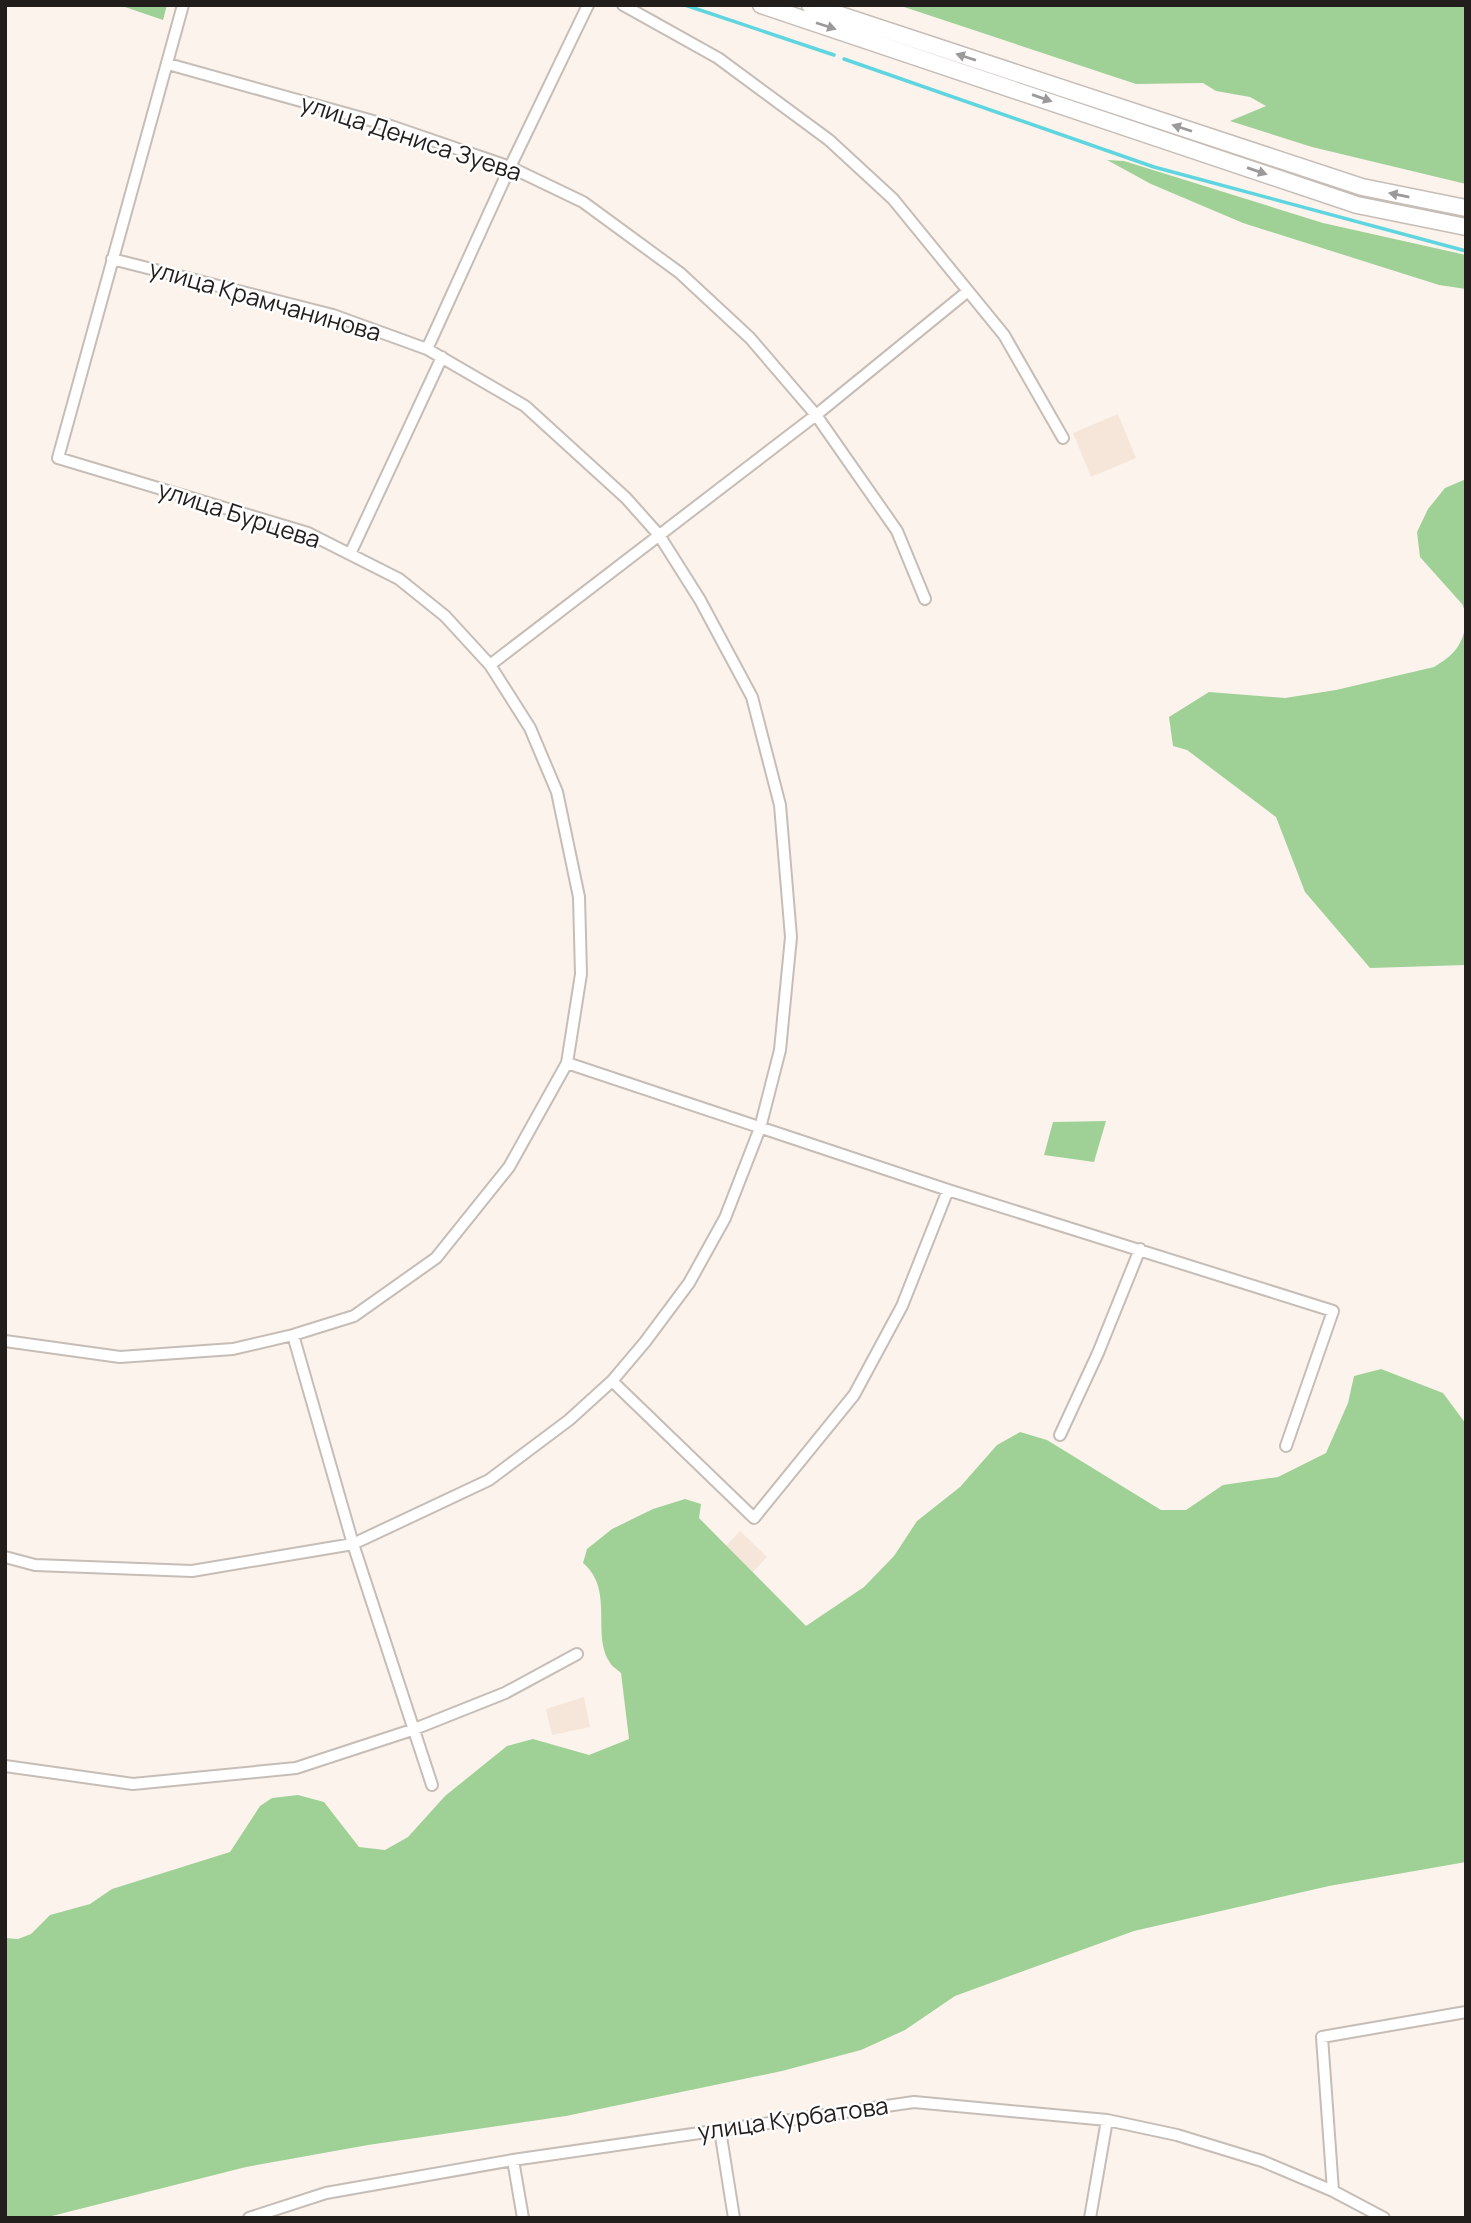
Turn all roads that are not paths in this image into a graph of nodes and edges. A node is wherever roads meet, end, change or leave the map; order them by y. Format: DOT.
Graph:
graph roads {
  1 [pos="183,5"];
  2 [pos="588,5"];
  3 [pos="623,5"];
  4 [pos="761,5"];
  5 [pos="810,5"];
  6 [pos="168,64"];
  7 [pos="510,167"];
  8 [pos="1466,208"];
  9 [pos="1466,227"];
  10 [pos="112,259"];
  11 [pos="968,291"];
  12 [pos="428,349"];
  13 [pos="442,357"];
  14 [pos="816,415"];
  15 [pos="1063,438"];
  16 [pos="659,535"];
  17 [pos="350,554"];
  18 [pos="925,599"];
  19 [pos="490,665"];
  20 [pos="567,1063"];
  21 [pos="760,1128"];
  22 [pos="948,1190"];
  23 [pos="1140,1250"];
  24 [pos="293,1335"];
  25 [pos="5,1341"];
  26 [pos="612,1381"];
  27 [pos="1060,1435"];
  28 [pos="1286,1446"];
  29 [pos="353,1544"];
  30 [pos="5,1557"];
  31 [pos="577,1654"];
  32 [pos="412,1730"];
  33 [pos="5,1766"];
  34 [pos="432,1785"];
  35 [pos="1466,2012"];
  36 [pos="1107,2120"];
  37 [pos="720,2130"];
  38 [pos="513,2160"];
  39 [pos="1333,2191"];
  40 [pos="249,2218"];
  41 [pos="523,2218"];
  42 [pos="734,2218"];
  43 [pos="1090,2218"];
  44 [pos="1384,2218"];
  1 -- 6 [label="street"];
  2 -- 7 [label="street"];
  3 -- 11 [label="street"];
  4 -- 9 [label="main road, one-way"];
  8 -- 5 [label="main road, one-way"];
  6 -- 7 [label="street, улица Дениса Зуева"];
  6 -- 10 [label="street"];
  7 -- 12 [label="street"];
  7 -- 14 [label="street, улица Дениса Зуева"];
  10 -- 12 [label="street, улица Крамчанинова"];
  10 -- 17 [label="street, улица Бурцева"];
  11 -- 14 [label="street"];
  11 -- 15 [label="street"];
  12 -- 13 [label="street, улица Крамчанинова"];
  13 -- 16 [label="street, улица Крамчанинова"];
  13 -- 17 [label="street"];
  14 -- 16 [label="street"];
  14 -- 18 [label="street, улица Дениса Зуева"];
  16 -- 19 [label="street"];
  16 -- 21 [label="street, улица Крамчанинова"];
  17 -- 19 [label="street, улица Бурцева"];
  19 -- 20 [label="street, улица Бурцева"];
  20 -- 21 [label="street"];
  20 -- 24 [label="street, улица Бурцева"];
  21 -- 22 [label="street"];
  21 -- 26 [label="street, улица Крамчанинова"];
  22 -- 23 [label="street"];
  22 -- 26 [label="street"];
  23 -- 27 [label="street"];
  23 -- 28 [label="street"];
  24 -- 25 [label="street, улица Бурцева"];
  24 -- 29 [label="street"];
  26 -- 29 [label="street, улица Крамчанинова"];
  29 -- 30 [label="street, улица Крамчанинова"];
  29 -- 32 [label="street"];
  31 -- 32 [label="street"];
  32 -- 33 [label="street"];
  32 -- 34 [label="street"];
  35 -- 39 [label="street"];
  36 -- 37 [label="street, улица Курбатова"];
  36 -- 39 [label="street, улица Курбатова"];
  36 -- 43 [label="street"];
  37 -- 38 [label="street, улица Курбатова"];
  37 -- 42 [label="street"];
  38 -- 40 [label="street, улица Курбатова"];
  38 -- 41 [label="street"];
  39 -- 44 [label="street, улица Курбатова"];
}
